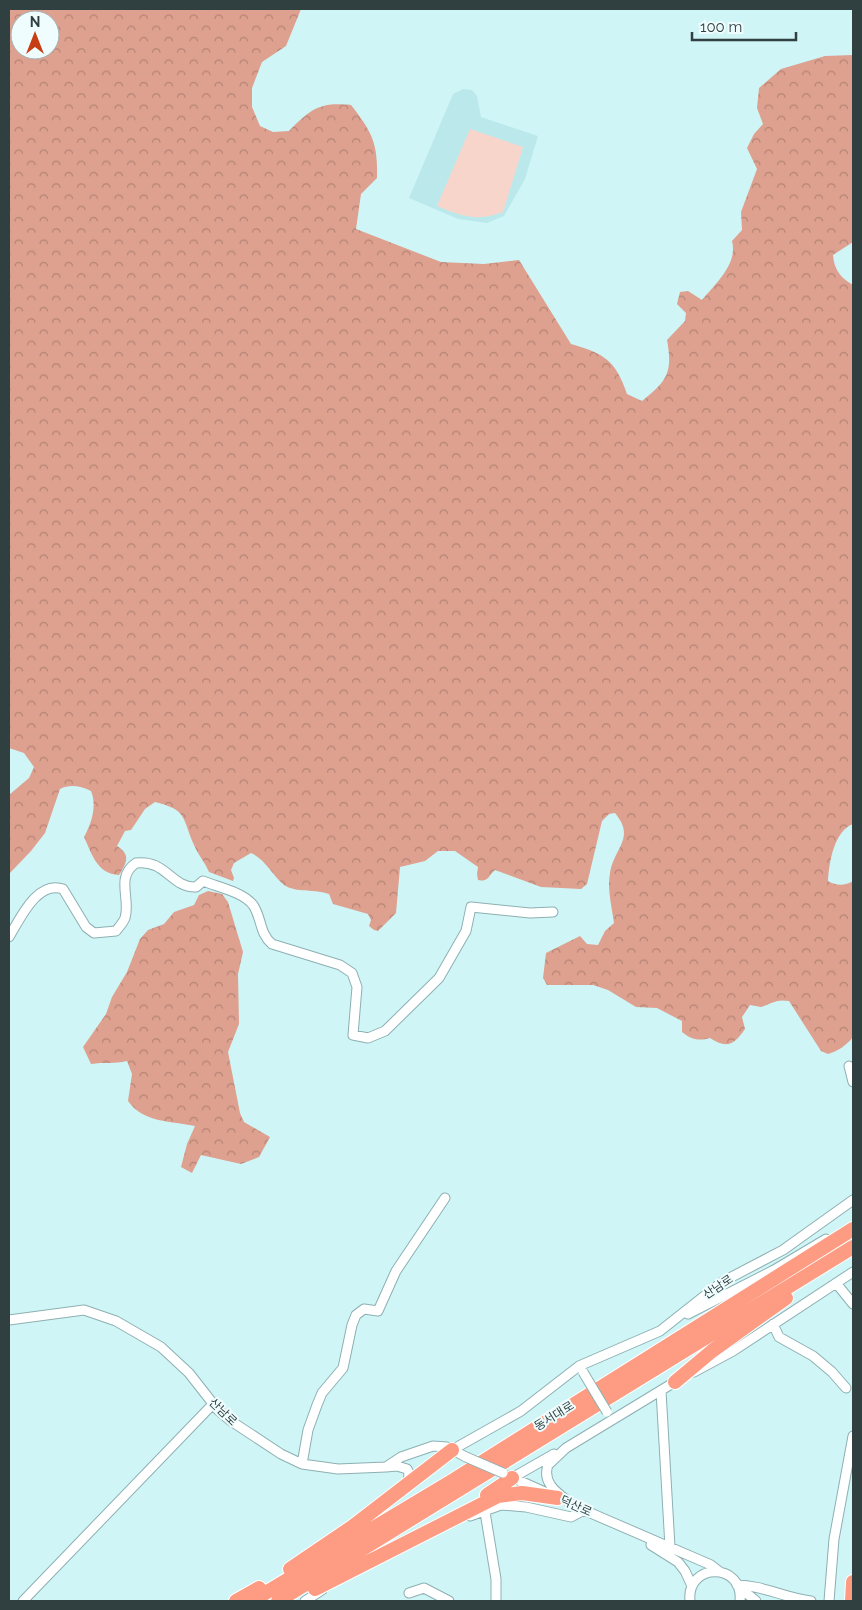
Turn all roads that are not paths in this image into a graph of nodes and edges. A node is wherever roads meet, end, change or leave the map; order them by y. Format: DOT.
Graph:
graph roads {
  1 [pos="553,912"];
  2 [pos="9,937"];
  3 [pos="849,1066"];
  4 [pos="853,1082"];
  5 [pos="445,1198"];
  6 [pos="853,1200"];
  7 [pos="853,1228"];
  8 [pos="853,1247"];
  9 [pos="853,1254"];
  10 [pos="853,1272"];
  11 [pos="836,1283"];
  12 [pos="853,1304"];
  13 [pos="9,1320"];
  14 [pos="773,1324"];
  15 [pos="660,1330"];
  16 [pos="581,1369"];
  17 [pos="675,1382"];
  18 [pos="846,1388"];
  19 [pos="661,1391"];
  20 [pos="213,1404"];
  21 [pos="609,1416"];
  22 [pos="853,1436"];
  23 [pos="566,1448"];
  24 [pos="452,1450"];
  25 [pos="466,1457"];
  26 [pos="302,1464"];
  27 [pos="386,1467"];
  28 [pos="508,1475"];
  29 [pos="408,1484"];
  30 [pos="558,1498"];
  31 [pos="574,1506"];
  32 [pos="584,1510"];
  33 [pos="485,1512"];
  34 [pos="457,1515"];
  35 [pos="639,1535"];
  36 [pos="670,1547"];
  37 [pos="720,1572"];
  38 [pos="853,1582"];
  39 [pos="738,1586"];
  40 [pos="409,1593"];
  41 [pos="689,1596"];
  42 [pos="23,1601"];
  43 [pos="236,1601"];
  44 [pos="252,1601"];
  45 [pos="278,1601"];
  46 [pos="292,1601"];
  47 [pos="305,1601"];
  48 [pos="449,1601"];
  49 [pos="496,1601"];
  50 [pos="740,1601"];
  51 [pos="756,1601"];
  52 [pos="811,1601"];
  53 [pos="829,1601"];
  54 [pos="852,1601"];
  1 -- 2 [label="street"];
  3 -- 4 [label="street"];
  5 -- 26 [label="street"];
  6 -- 15 [label="street, 산남로"];
  7 -- 15 [label="street"];
  7 -- 44 [label="highway, 동서대로"];
  8 -- 45 [label="highway, 동서대로"];
  9 -- 17 [label="highway"];
  10 -- 11 [label="street"];
  11 -- 12 [label="street"];
  11 -- 14 [label="street"];
  13 -- 20 [label="street, 산남로"];
  14 -- 17 [label="street"];
  14 -- 18 [label="street"];
  15 -- 16 [label="street, 산남로"];
  16 -- 21 [label="street, bridge"];
  16 -- 24 [label="street, 산남로"];
  17 -- 19 [label="street"];
  19 -- 21 [label="street"];
  19 -- 36 [label="street"];
  20 -- 26 [label="street, 산남로"];
  20 -- 42 [label="street"];
  21 -- 23 [label="street"];
  22 -- 53 [label="street"];
  23 -- 28 [label="street"];
  23 -- 31 [label="street"];
  24 -- 25 [label="street, 산남로"];
  24 -- 27 [label="street, 산남로"];
  24 -- 29 [label="highway"];
  25 -- 28 [label="street, 덕산로, bridge"];
  26 -- 27 [label="street, 산남로"];
  27 -- 29 [label="street"];
  28 -- 30 [label="street, 덕산로"];
  28 -- 34 [label="highway"];
  29 -- 43 [label="highway"];
  30 -- 31 [label="street, 덕산로"];
  30 -- 34 [label="highway"];
  31 -- 32 [label="street, 덕산로"];
  32 -- 33 [label="street"];
  32 -- 35 [label="street, 덕산로"];
  33 -- 47 [label="street"];
  33 -- 49 [label="street"];
  34 -- 46 [label="highway"];
  35 -- 36 [label="street"];
  35 -- 41 [label="street"];
  36 -- 37 [label="street"];
  37 -- 39 [label="street"];
  37 -- 41 [label="street"];
  38 -- 54 [label="highway"];
  39 -- 50 [label="street"];
  39 -- 51 [label="street"];
  39 -- 52 [label="street"];
  40 -- 48 [label="street"];
}
